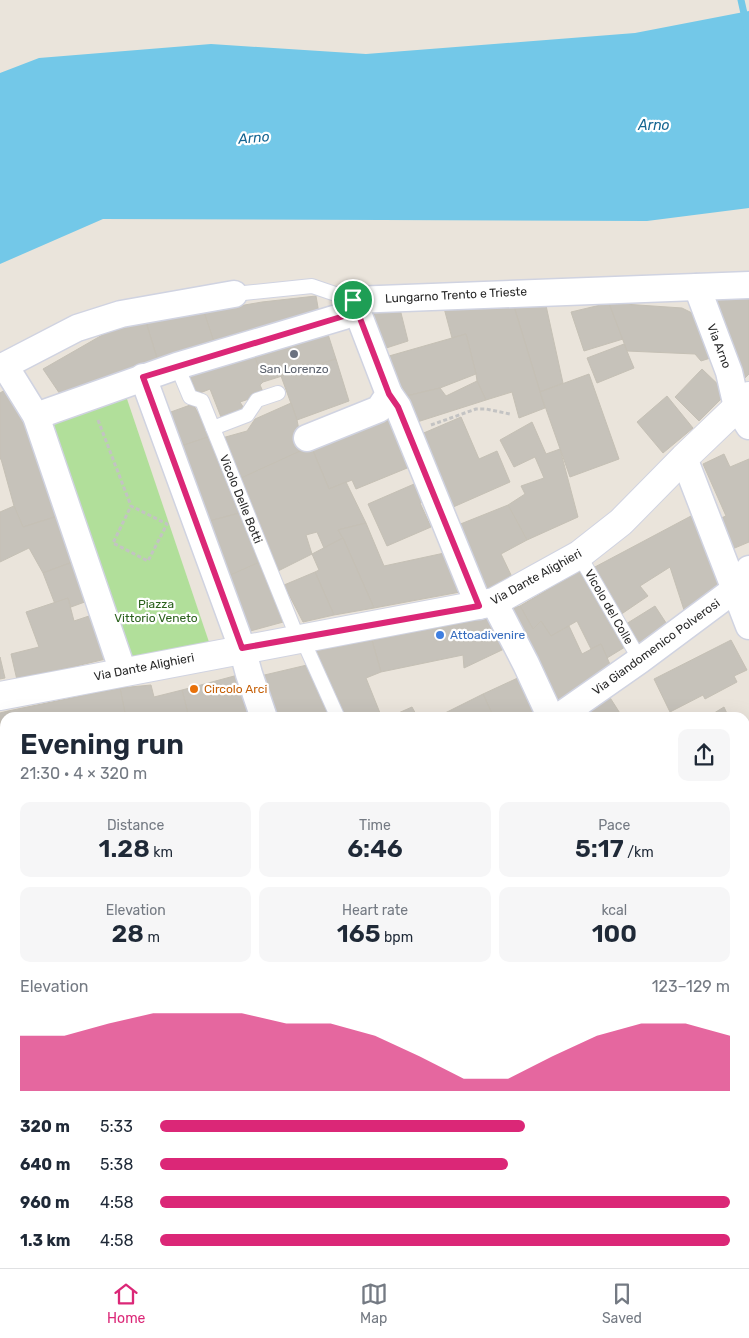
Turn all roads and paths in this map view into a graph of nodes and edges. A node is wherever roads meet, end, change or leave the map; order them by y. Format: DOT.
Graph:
graph roads {
  1 [pos="749,285"];
  2 [pos="697,287"];
  3 [pos="234,294"];
  4 [pos="353,300"];
  5 [pos="177,366"];
  6 [pos="3,367"];
  7 [pos="143,377"];
  8 [pos="278,393"];
  9 [pos="389,394"];
  10 [pos="88,397"];
  11 [pos="745,409"];
  12 [pos="510,414"];
  13 [pos="36,416"];
  14 [pos="213,428"];
  15 [pos="409,433"];
  16 [pos="307,438"];
  17 [pos="684,458"];
  18 [pos="131,506"];
  19 [pos="579,555"];
  20 [pos="745,574"];
  21 [pos="486,604"];
  22 [pos="749,626"];
  23 [pos="300,638"];
  24 [pos="242,648"];
  25 [pos="640,660"];
  26 [pos="123,672"];
  27 [pos="0,696"];
  28 [pos="262,712"];
  29 [pos="335,712"];
  30 [pos="548,712"];
  31 [pos="566,712"];
  1 -- 2 [label="street, Lungarno Trento e Trieste"];
  2 -- 4 [label="street, Lungarno Trento e Trieste"];
  2 -- 11 [label="street, Via Arno"];
  3 -- 4 [label="lane, Lungarno Trento e Trieste"];
  3 -- 6 [label="street, Lungarno Trento e Trieste"];
  4 -- 5 [label="street"];
  4 -- 9 [label="street"];
  5 -- 7 [label="street"];
  5 -- 14 [label="lane, Vicolo Delle Botti"];
  6 -- 13 [label="street"];
  7 -- 10 [label="street"];
  7 -- 24 [label="street"];
  8 -- 14 [label="lane"];
  9 -- 15 [label="street"];
  9 -- 16 [label="street"];
  10 -- 13 [label="street"];
  10 -- 18 [label="path"];
  11 -- 17 [label="main road, Via Dante Alighieri"];
  12 -- 15 [label="path"];
  13 -- 26 [label="street"];
  14 -- 23 [label="lane, Vicolo Delle Botti"];
  15 -- 21 [label="street"];
  17 -- 19 [label="main road, Via Dante Alighieri"];
  17 -- 20 [label="street"];
  18 -- 18 [label="path"];
  19 -- 21 [label="main road, Via Dante Alighieri"];
  19 -- 25 [label="lane, Vicolo del Colle"];
  20 -- 22 [label="street"];
  20 -- 25 [label="street, Via Giandomenico Polverosi"];
  21 -- 23 [label="main road, Via Dante Alighieri"];
  21 -- 30 [label="street"];
  23 -- 24 [label="main road, Via Dante Alighieri"];
  23 -- 29 [label="lane, Vicolo Delle Botti"];
  24 -- 26 [label="main road, Via Dante Alighieri"];
  24 -- 28 [label="street"];
  25 -- 31 [label="street, Via Giandomenico Polverosi"];
  26 -- 27 [label="main road, Via Dante Alighieri"];
}
